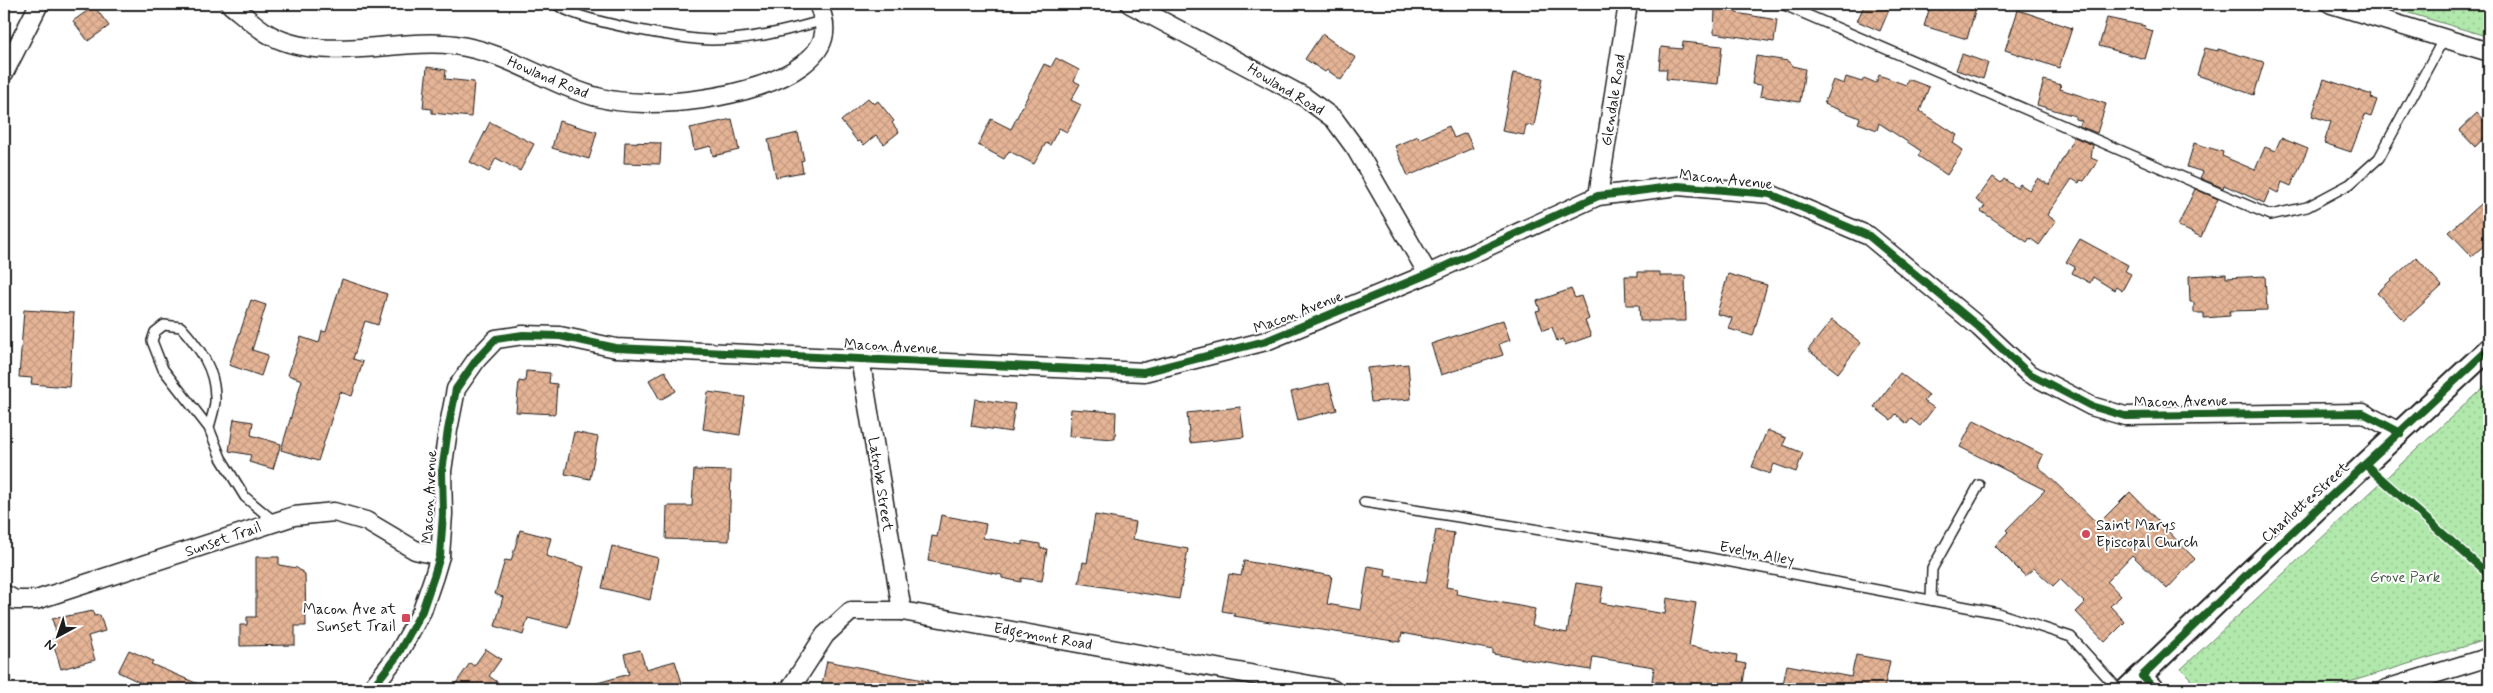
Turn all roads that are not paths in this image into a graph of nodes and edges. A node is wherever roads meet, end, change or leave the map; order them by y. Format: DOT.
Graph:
graph roads {
  1 [pos="39,4"];
  2 [pos="230,4"];
  3 [pos="556,4"];
  4 [pos="818,4"];
  5 [pos="1130,4"];
  6 [pos="1628,4"];
  7 [pos="1782,4"];
  8 [pos="2331,4"];
  9 [pos="826,20"];
  10 [pos="2444,38"];
  11 [pos="2489,52"];
  12 [pos="4,73"];
  13 [pos="1598,196"];
  14 [pos="1428,274"];
  15 [pos="2489,349"];
  16 [pos="860,358"];
  17 [pos="208,428"];
  18 [pos="2401,433"];
  19 [pos="1979,486"];
  20 [pos="1364,502"];
  21 [pos="274,522"];
  22 [pos="440,556"];
  23 [pos="4,594"];
  24 [pos="1930,600"];
  25 [pos="902,611"];
  26 [pos="2489,657"];
  27 [pos="2141,685"];
  28 [pos="378,687"];
  29 [pos="790,689"];
  30 [pos="1332,689"];
  31 [pos="2118,689"];
  32 [pos="2386,689"];
  1 -- 12 [label="street"];
  2 -- 9 [label="street, Howland Road"];
  3 -- 9 [label="lane"];
  4 -- 9 [label="street"];
  5 -- 14 [label="street, Howland Road"];
  6 -- 13 [label="street, Glendale Road"];
  7 -- 10 [label="lane"];
  8 -- 10 [label="street"];
  10 -- 11 [label="street"];
  13 -- 14 [label="street, Macon Avenue"];
  13 -- 18 [label="street, Macon Avenue"];
  14 -- 16 [label="street, Macon Avenue"];
  15 -- 18 [label="street, Charlotte Street"];
  16 -- 22 [label="street, Macon Avenue"];
  16 -- 25 [label="street, Latrobe Street"];
  17 -- 17 [label="lane"];
  17 -- 21 [label="lane"];
  18 -- 27 [label="street, Charlotte Street"];
  19 -- 24 [label="lane"];
  20 -- 24 [label="lane, Evelyn Alley"];
  21 -- 22 [label="street, Sunset Trail"];
  21 -- 23 [label="street, Sunset Trail"];
  22 -- 28 [label="street, Macon Avenue"];
  24 -- 31 [label="lane, Evelyn Alley"];
  25 -- 29 [label="street, Edgemont Road"];
  25 -- 30 [label="street, Edgemont Road"];
  26 -- 32 [label="street"];
}
